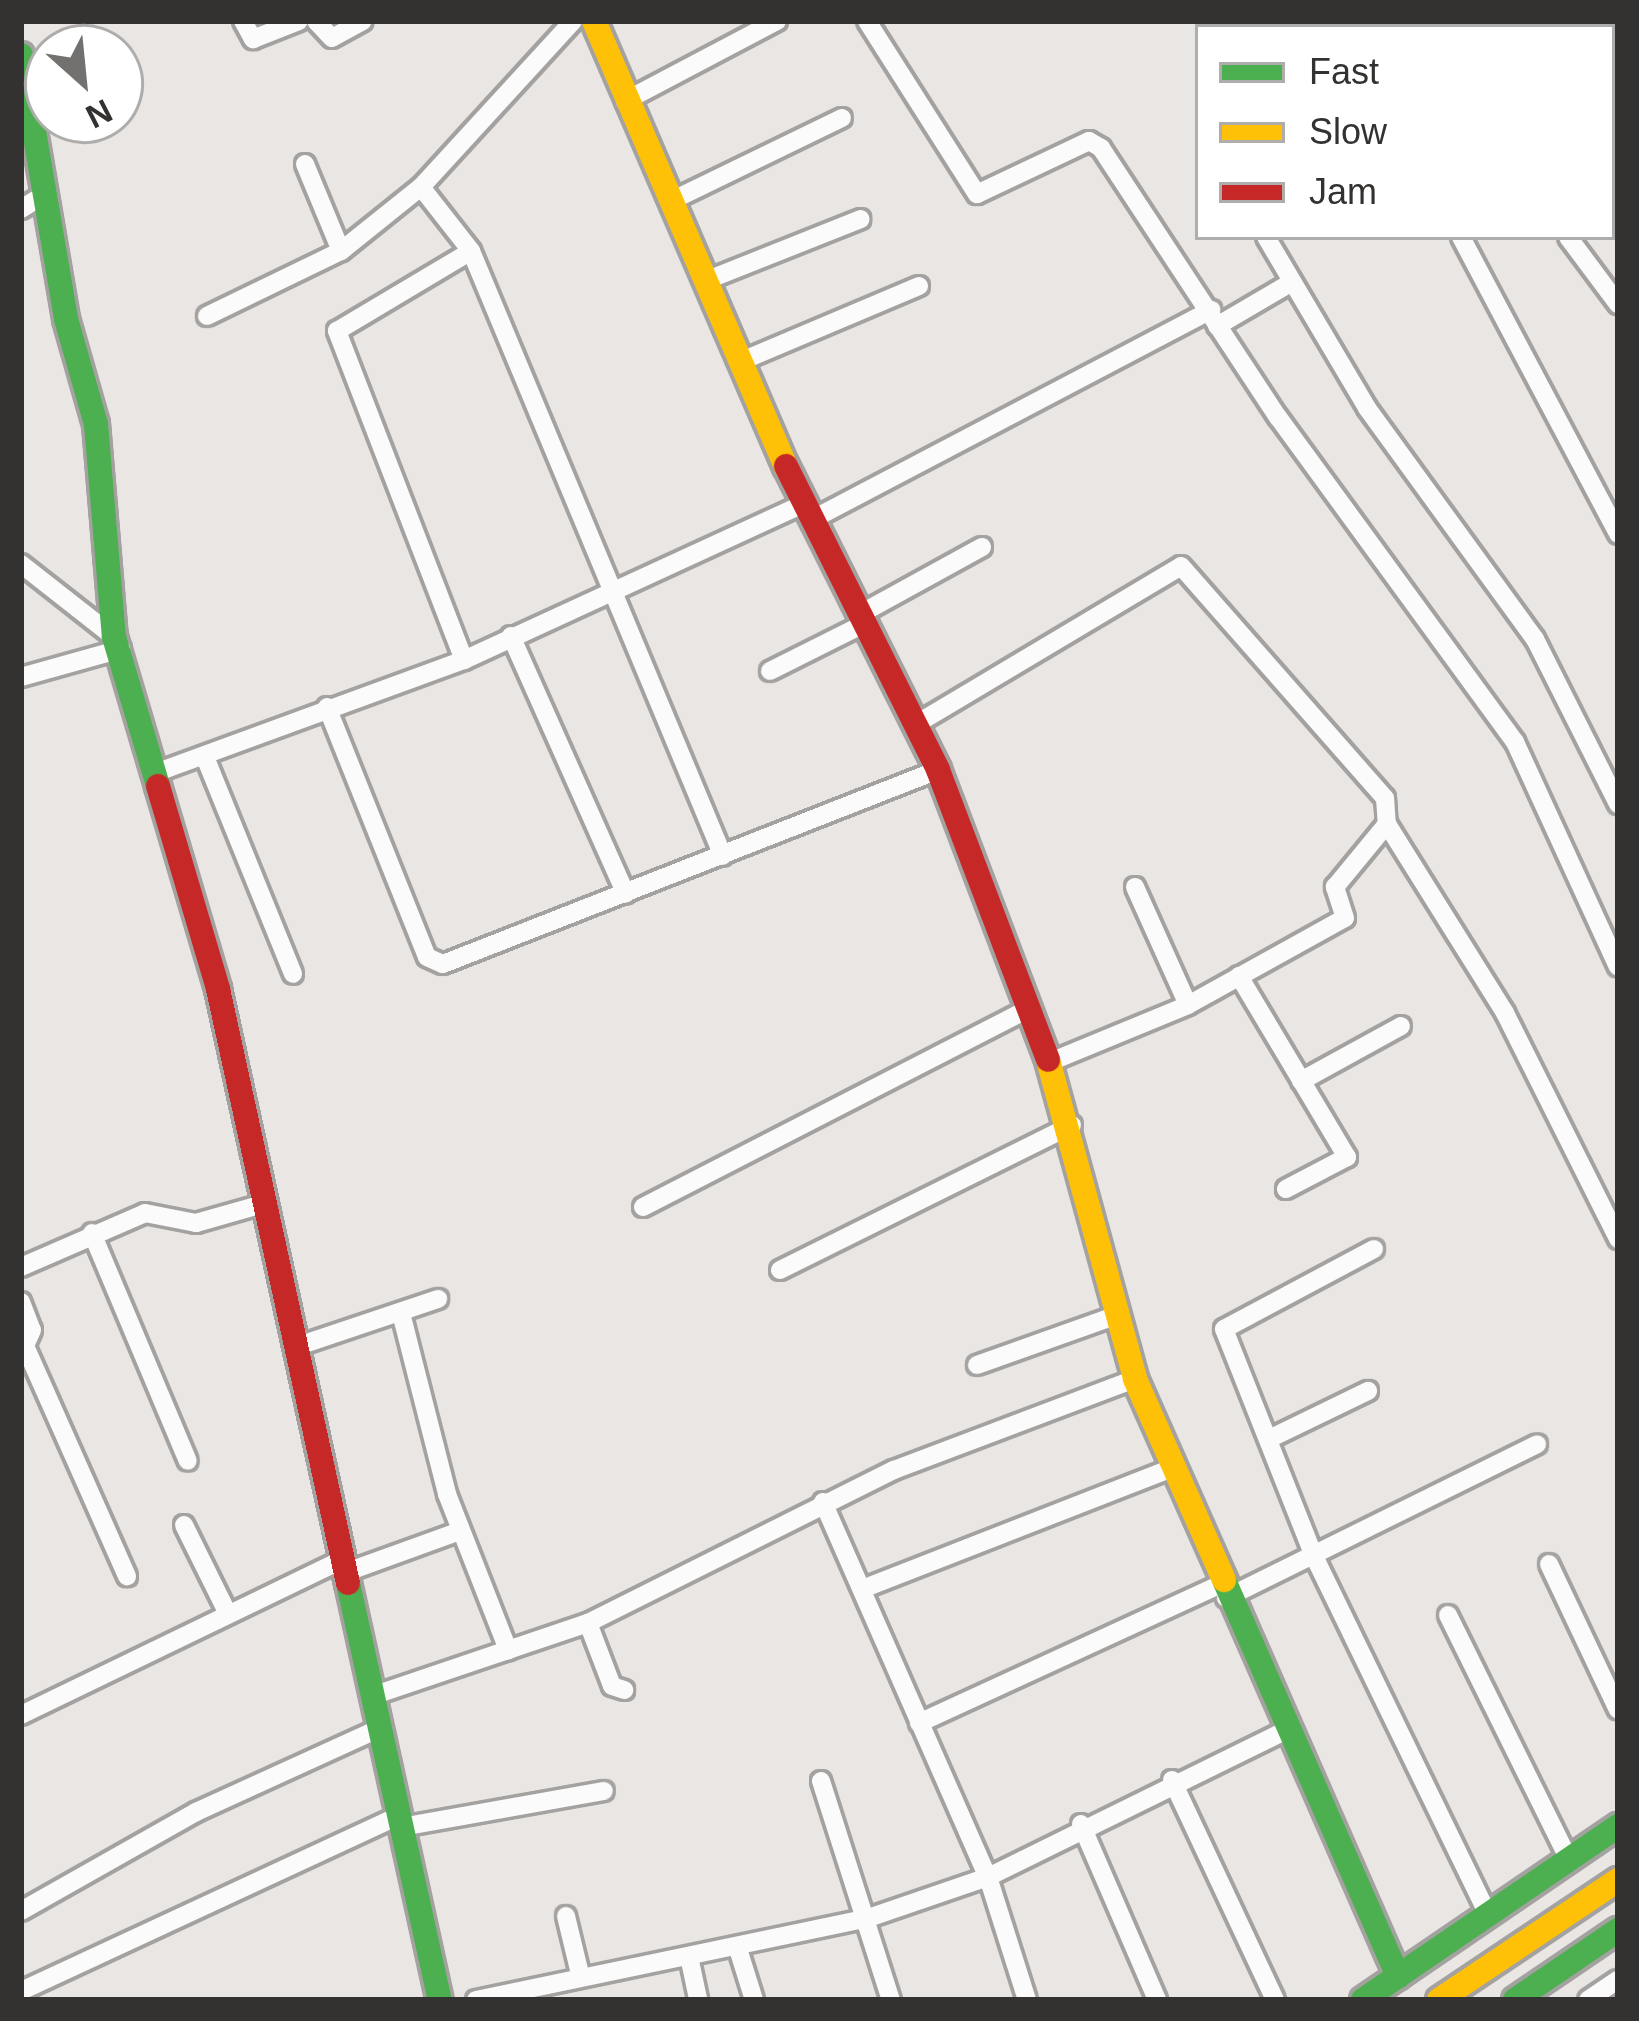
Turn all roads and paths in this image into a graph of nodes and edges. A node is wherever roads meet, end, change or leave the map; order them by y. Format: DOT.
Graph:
graph roads {
  1 [pos="243,21"];
  2 [pos="299,21"];
  3 [pos="316,21"];
  4 [pos="363,21"];
  5 [pos="573,21"];
  6 [pos="593,21"];
  7 [pos="777,21"];
  8 [pos="867,21"];
  9 [pos="21,55"];
  10 [pos="626,101"];
  11 [pos="842,118"];
  12 [pos="305,164"];
  13 [pos="421,187"];
  14 [pos="46,194"];
  15 [pos="671,201"];
  16 [pos="21,209"];
  17 [pos="861,219"];
  18 [pos="1268,240"];
  19 [pos="1463,240"];
  20 [pos="1570,240"];
  21 [pos="341,251"];
  22 [pos="471,251"];
  23 [pos="710,279"];
  24 [pos="1292,282"];
  25 [pos="920,286"];
  26 [pos="1618,304"];
  27 [pos="207,316"];
  28 [pos="1214,318"];
  29 [pos="744,360"];
  30 [pos="808,512"];
  31 [pos="1618,534"];
  32 [pos="982,548"];
  33 [pos="21,564"];
  34 [pos="614,590"];
  35 [pos="864,618"];
  36 [pos="511,636"];
  37 [pos="118,643"];
  38 [pos="464,660"];
  39 [pos="770,671"];
  40 [pos="21,677"];
  41 [pos="327,706"];
  42 [pos="918,723"];
  43 [pos="205,757"];
  44 [pos="938,770"];
  45 [pos="155,773"];
  46 [pos="1618,804"];
  47 [pos="1387,824"];
  48 [pos="723,856"];
  49 [pos="1135,887"];
  50 [pos="626,894"];
  51 [pos="1618,968"];
  52 [pos="292,974"];
  53 [pos="1239,976"];
  54 [pos="1188,1005"];
  55 [pos="1028,1009"];
  56 [pos="1401,1027"];
  57 [pos="1050,1062"];
  58 [pos="1301,1081"];
  59 [pos="1072,1125"];
  60 [pos="1286,1189"];
  61 [pos="263,1204"];
  62 [pos="643,1207"];
  63 [pos="92,1233"];
  64 [pos="1618,1239"];
  65 [pos="1373,1249"];
  66 [pos="21,1267"];
  67 [pos="780,1270"];
  68 [pos="438,1298"];
  69 [pos="21,1302"];
  70 [pos="401,1313"];
  71 [pos="1112,1317"];
  72 [pos="298,1346"];
  73 [pos="977,1365"];
  74 [pos="1136,1378"];
  75 [pos="1368,1390"];
  76 [pos="1271,1438"];
  77 [pos="1537,1444"];
  78 [pos="188,1461"];
  79 [pos="1173,1468"];
  80 [pos="823,1502"];
  81 [pos="184,1525"];
  82 [pos="460,1531"];
  83 [pos="1313,1554"];
  84 [pos="1549,1564"];
  85 [pos="342,1567"];
  86 [pos="127,1576"];
  87 [pos="862,1589"];
  88 [pos="1222,1592"];
  89 [pos="225,1608"];
  90 [pos="1448,1615"];
  91 [pos="588,1623"];
  92 [pos="508,1650"];
  93 [pos="624,1690"];
  94 [pos="375,1695"];
  95 [pos="1618,1710"];
  96 [pos="21,1715"];
  97 [pos="919,1723"];
  98 [pos="376,1730"];
  99 [pos="1285,1731"];
  100 [pos="821,1780"];
  101 [pos="1172,1780"];
  102 [pos="604,1791"];
  103 [pos="400,1821"];
  104 [pos="1081,1824"];
  105 [pos="1618,1826"];
  106 [pos="1569,1860"];
  107 [pos="988,1877"];
  108 [pos="1618,1880"];
  109 [pos="21,1912"];
  110 [pos="1488,1915"];
  111 [pos="566,1916"];
  112 [pos="868,1918"];
  113 [pos="1618,1930"];
  114 [pos="739,1952"];
  115 [pos="690,1960"];
  116 [pos="570,1976"];
  117 [pos="1398,1977"];
  118 [pos="1618,1980"];
  119 [pos="21,1991"];
  120 [pos="440,2000"];
  121 [pos="476,2000"];
  122 [pos="565,2000"];
  123 [pos="698,2000"];
  124 [pos="754,2000"];
  125 [pos="891,2000"];
  126 [pos="1027,2000"];
  127 [pos="1157,2000"];
  128 [pos="1275,2000"];
  129 [pos="1363,2000"];
  130 [pos="1439,2000"];
  131 [pos="1514,2000"];
  132 [pos="1588,2000"];
  1 -- 2 [label="street"];
  3 -- 4 [label="street"];
  5 -- 13 [label="street"];
  6 -- 10 [label="street"];
  7 -- 10 [label="street"];
  8 -- 28 [label="street"];
  9 -- 14 [label="street"];
  10 -- 15 [label="street"];
  11 -- 15 [label="street"];
  12 -- 21 [label="street"];
  13 -- 21 [label="street"];
  13 -- 22 [label="street"];
  14 -- 16 [label="street"];
  14 -- 37 [label="street"];
  15 -- 23 [label="street"];
  17 -- 23 [label="street"];
  18 -- 24 [label="street"];
  19 -- 31 [label="street"];
  20 -- 26 [label="street"];
  21 -- 27 [label="street"];
  22 -- 34 [label="street"];
  22 -- 38 [label="street"];
  23 -- 29 [label="street"];
  24 -- 28 [label="street"];
  24 -- 46 [label="street"];
  25 -- 29 [label="street"];
  28 -- 30 [label="street"];
  28 -- 51 [label="street"];
  29 -- 30 [label="street"];
  30 -- 34 [label="street"];
  30 -- 35 [label="street"];
  32 -- 35 [label="street"];
  33 -- 37 [label="street"];
  34 -- 36 [label="street"];
  34 -- 48 [label="street"];
  35 -- 39 [label="street"];
  35 -- 42 [label="street"];
  36 -- 38 [label="street"];
  36 -- 50 [label="street"];
  37 -- 40 [label="street"];
  37 -- 45 [label="street"];
  38 -- 41 [label="street"];
  41 -- 43 [label="street"];
  41 -- 50 [label="street"];
  42 -- 44 [label="street"];
  42 -- 47 [label="street"];
  43 -- 45 [label="street"];
  43 -- 52 [label="street"];
  44 -- 48 [label="street"];
  44 -- 55 [label="street"];
  45 -- 61 [label="street"];
  47 -- 53 [label="street"];
  47 -- 64 [label="street"];
  48 -- 50 [label="street"];
  49 -- 54 [label="street"];
  53 -- 54 [label="street"];
  53 -- 58 [label="street"];
  54 -- 57 [label="street"];
  55 -- 57 [label="street"];
  55 -- 62 [label="street"];
  56 -- 58 [label="street"];
  57 -- 59 [label="street"];
  58 -- 60 [label="street"];
  59 -- 67 [label="street"];
  59 -- 71 [label="street"];
  61 -- 63 [label="street"];
  61 -- 72 [label="street"];
  63 -- 66 [label="street"];
  63 -- 78 [label="street"];
  65 -- 76 [label="street"];
  68 -- 70 [label="street"];
  69 -- 86 [label="street"];
  70 -- 72 [label="street"];
  70 -- 82 [label="street"];
  71 -- 73 [label="street"];
  71 -- 74 [label="street"];
  72 -- 85 [label="street"];
  74 -- 79 [label="street"];
  74 -- 80 [label="street"];
  75 -- 76 [label="street"];
  76 -- 83 [label="street"];
  77 -- 83 [label="street"];
  79 -- 87 [label="street"];
  79 -- 88 [label="street"];
  80 -- 87 [label="street"];
  80 -- 91 [label="street"];
  81 -- 89 [label="street"];
  82 -- 85 [label="street"];
  82 -- 92 [label="street"];
  83 -- 88 [label="street"];
  83 -- 110 [label="street"];
  84 -- 95 [label="street"];
  85 -- 89 [label="street"];
  85 -- 94 [label="street"];
  87 -- 97 [label="street"];
  88 -- 97 [label="street"];
  88 -- 99 [label="street"];
  89 -- 96 [label="street"];
  90 -- 106 [label="street"];
  91 -- 92 [label="street"];
  91 -- 93 [label="street"];
  92 -- 94 [label="street"];
  94 -- 98 [label="street"];
  97 -- 107 [label="street"];
  98 -- 103 [label="street"];
  98 -- 109 [label="street"];
  99 -- 101 [label="street"];
  99 -- 117 [label="street"];
  100 -- 112 [label="street"];
  101 -- 104 [label="street"];
  101 -- 128 [label="street"];
  102 -- 103 [label="street"];
  103 -- 119 [label="street"];
  103 -- 120 [label="street"];
  104 -- 107 [label="street"];
  104 -- 127 [label="street"];
  105 -- 106 [label="street"];
  106 -- 110 [label="street"];
  107 -- 112 [label="street"];
  107 -- 126 [label="street"];
  108 -- 130 [label="street"];
  110 -- 117 [label="street"];
  111 -- 116 [label="street"];
  112 -- 114 [label="street"];
  112 -- 125 [label="street"];
  113 -- 131 [label="street"];
  114 -- 115 [label="street"];
  114 -- 124 [label="street"];
  115 -- 116 [label="street"];
  115 -- 123 [label="street"];
  116 -- 121 [label="street"];
  116 -- 122 [label="street"];
  117 -- 129 [label="street"];
  118 -- 132 [label="street"];
}
